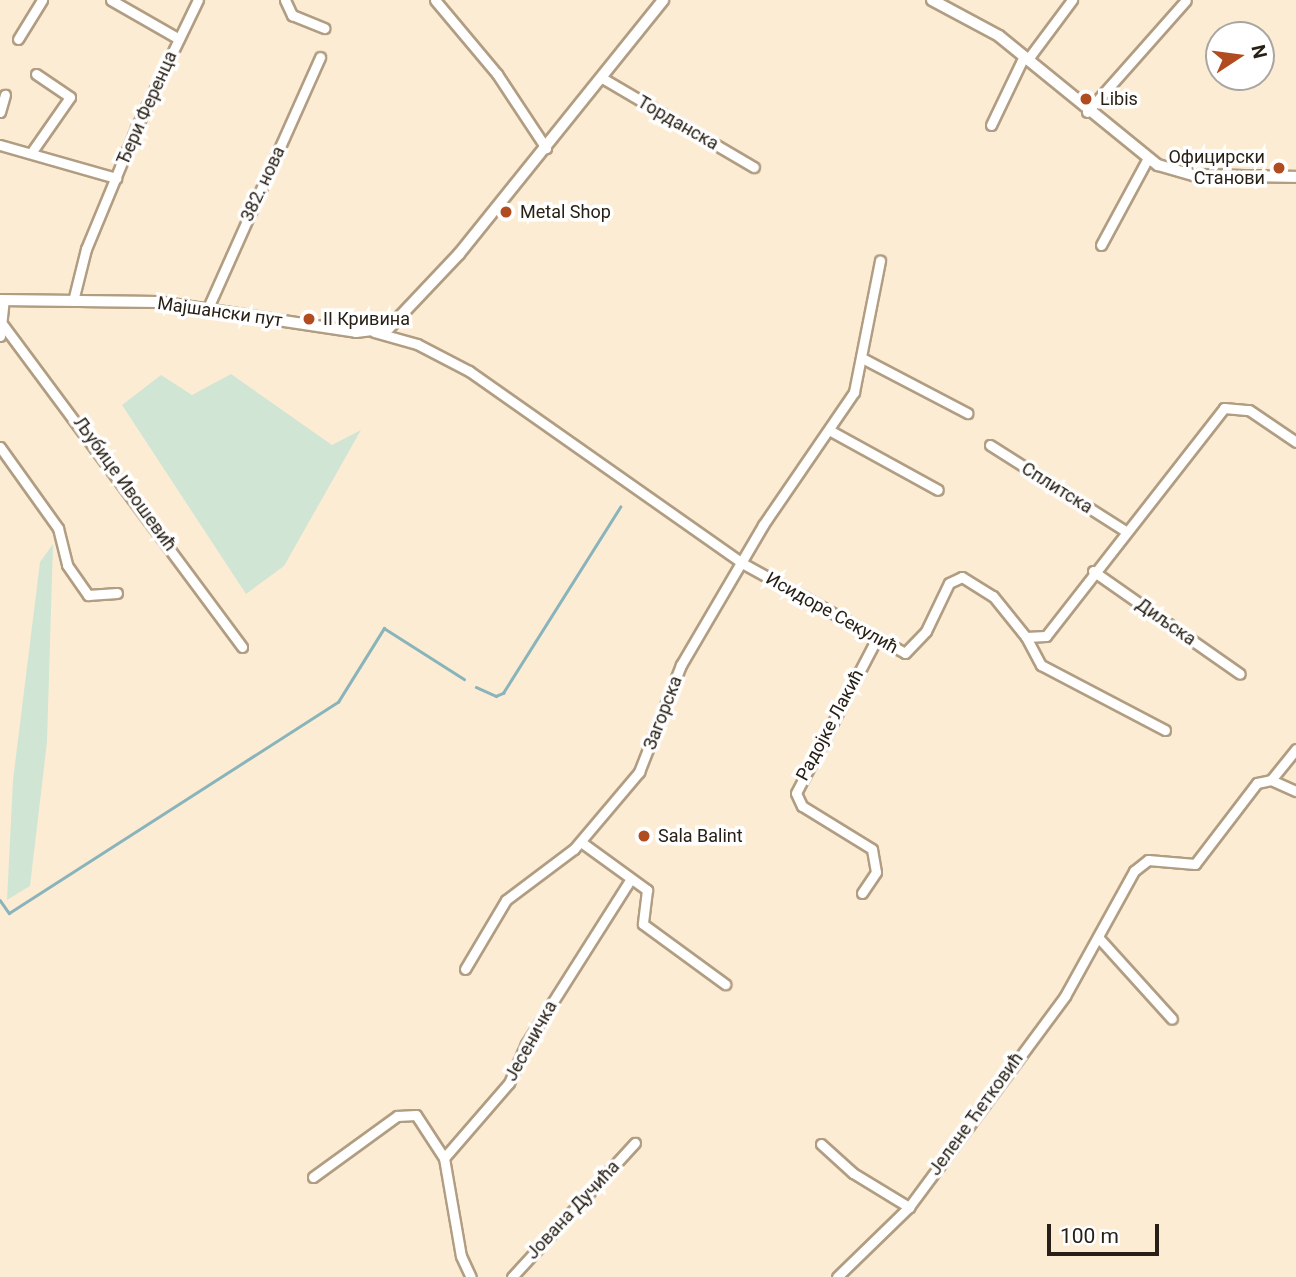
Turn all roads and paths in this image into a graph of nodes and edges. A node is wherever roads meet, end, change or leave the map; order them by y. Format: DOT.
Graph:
graph roads {
  1 [pos="42,0"];
  2 [pos="111,0"];
  3 [pos="198,0"];
  4 [pos="285,0"];
  5 [pos="435,0"];
  6 [pos="663,0"];
  7 [pos="934,0"];
  8 [pos="1072,0"];
  9 [pos="1186,0"];
  10 [pos="326,28"];
  11 [pos="18,39"];
  12 [pos="179,39"];
  13 [pos="320,57"];
  14 [pos="1026,57"];
  15 [pos="36,74"];
  16 [pos="602,78"];
  17 [pos="5,95"];
  18 [pos="0,112"];
  19 [pos="1087,112"];
  20 [pos="991,125"];
  21 [pos="0,145"];
  22 [pos="546,148"];
  23 [pos="30,153"];
  24 [pos="1147,160"];
  25 [pos="754,167"];
  26 [pos="1296,177"];
  27 [pos="116,178"];
  28 [pos="1101,245"];
  29 [pos="880,261"];
  30 [pos="2,300"];
  31 [pos="73,301"];
  32 [pos="207,310"];
  33 [pos="3,325"];
  34 [pos="374,332"];
  35 [pos="0,335"];
  36 [pos="862,358"];
  37 [pos="967,413"];
  38 [pos="829,430"];
  39 [pos="1296,442"];
  40 [pos="990,445"];
  41 [pos="0,447"];
  42 [pos="938,490"];
  43 [pos="1124,530"];
  44 [pos="742,563"];
  45 [pos="1093,571"];
  46 [pos="117,593"];
  47 [pos="1026,636"];
  48 [pos="876,640"];
  49 [pos="243,647"];
  50 [pos="1240,674"];
  51 [pos="1165,730"];
  52 [pos="1296,749"];
  53 [pos="1271,780"];
  54 [pos="1296,791"];
  55 [pos="581,842"];
  56 [pos="630,880"];
  57 [pos="862,893"];
  58 [pos="1098,937"];
  59 [pos="465,969"];
  60 [pos="725,984"];
  61 [pos="1172,1019"];
  62 [pos="635,1143"];
  63 [pos="821,1144"];
  64 [pos="444,1158"];
  65 [pos="313,1177"];
  66 [pos="909,1207"];
  67 [pos="471,1277"];
  68 [pos="512,1277"];
  69 [pos="837,1277"];
  1 -- 11 [label="street"];
  2 -- 12 [label="street, Ђери Ференца"];
  3 -- 12 [label="street, Ђери Ференца"];
  4 -- 10 [label="street"];
  5 -- 22 [label="street"];
  6 -- 16 [label="street"];
  7 -- 14 [label="street"];
  8 -- 14 [label="street"];
  9 -- 19 [label="street"];
  12 -- 27 [label="street, Ђери Ференца"];
  13 -- 32 [label="street, 382. нова"];
  14 -- 19 [label="street"];
  14 -- 20 [label="street"];
  15 -- 23 [label="street"];
  16 -- 22 [label="street"];
  16 -- 25 [label="street, Торданска"];
  17 -- 18 [label="street"];
  19 -- 24 [label="street"];
  21 -- 23 [label="street, Ђери Ференца"];
  22 -- 34 [label="street"];
  23 -- 27 [label="street, Ђери Ференца"];
  24 -- 26 [label="street"];
  24 -- 28 [label="street"];
  27 -- 31 [label="street, Ђери Ференца"];
  29 -- 36 [label="street, Загорска"];
  30 -- 31 [label="street, Мајшански пут"];
  30 -- 33 [label="street"];
  31 -- 32 [label="street, Мајшански пут"];
  32 -- 34 [label="street, Мајшански пут"];
  33 -- 35 [label="street"];
  33 -- 49 [label="street, Љубице Ивошевић"];
  34 -- 44 [label="street, Исидоре Секулић"];
  36 -- 37 [label="street"];
  36 -- 38 [label="street, Загорска"];
  38 -- 42 [label="street"];
  38 -- 44 [label="street, Загорска"];
  39 -- 43 [label="street"];
  40 -- 43 [label="street, Сплитска"];
  41 -- 46 [label="street"];
  43 -- 45 [label="street"];
  44 -- 48 [label="street, Исидоре Секулић"];
  44 -- 55 [label="street, Загорска"];
  45 -- 47 [label="street"];
  45 -- 50 [label="street, Диљска"];
  47 -- 48 [label="street, Исидоре Секулић"];
  47 -- 51 [label="street"];
  48 -- 57 [label="street, Радојке Лакић"];
  52 -- 53 [label="street, Јелене Ћетковић"];
  53 -- 54 [label="street"];
  53 -- 58 [label="street, Јелене Ћетковић"];
  55 -- 56 [label="street"];
  55 -- 59 [label="street, Загорска"];
  56 -- 60 [label="street"];
  56 -- 64 [label="street, Јесеничка"];
  58 -- 61 [label="street"];
  58 -- 66 [label="street, Јелене Ћетковић"];
  62 -- 68 [label="street, Јована Дучића"];
  63 -- 66 [label="street"];
  64 -- 65 [label="street"];
  64 -- 67 [label="street"];
  66 -- 69 [label="street, Јелене Ћетковић"];
}
